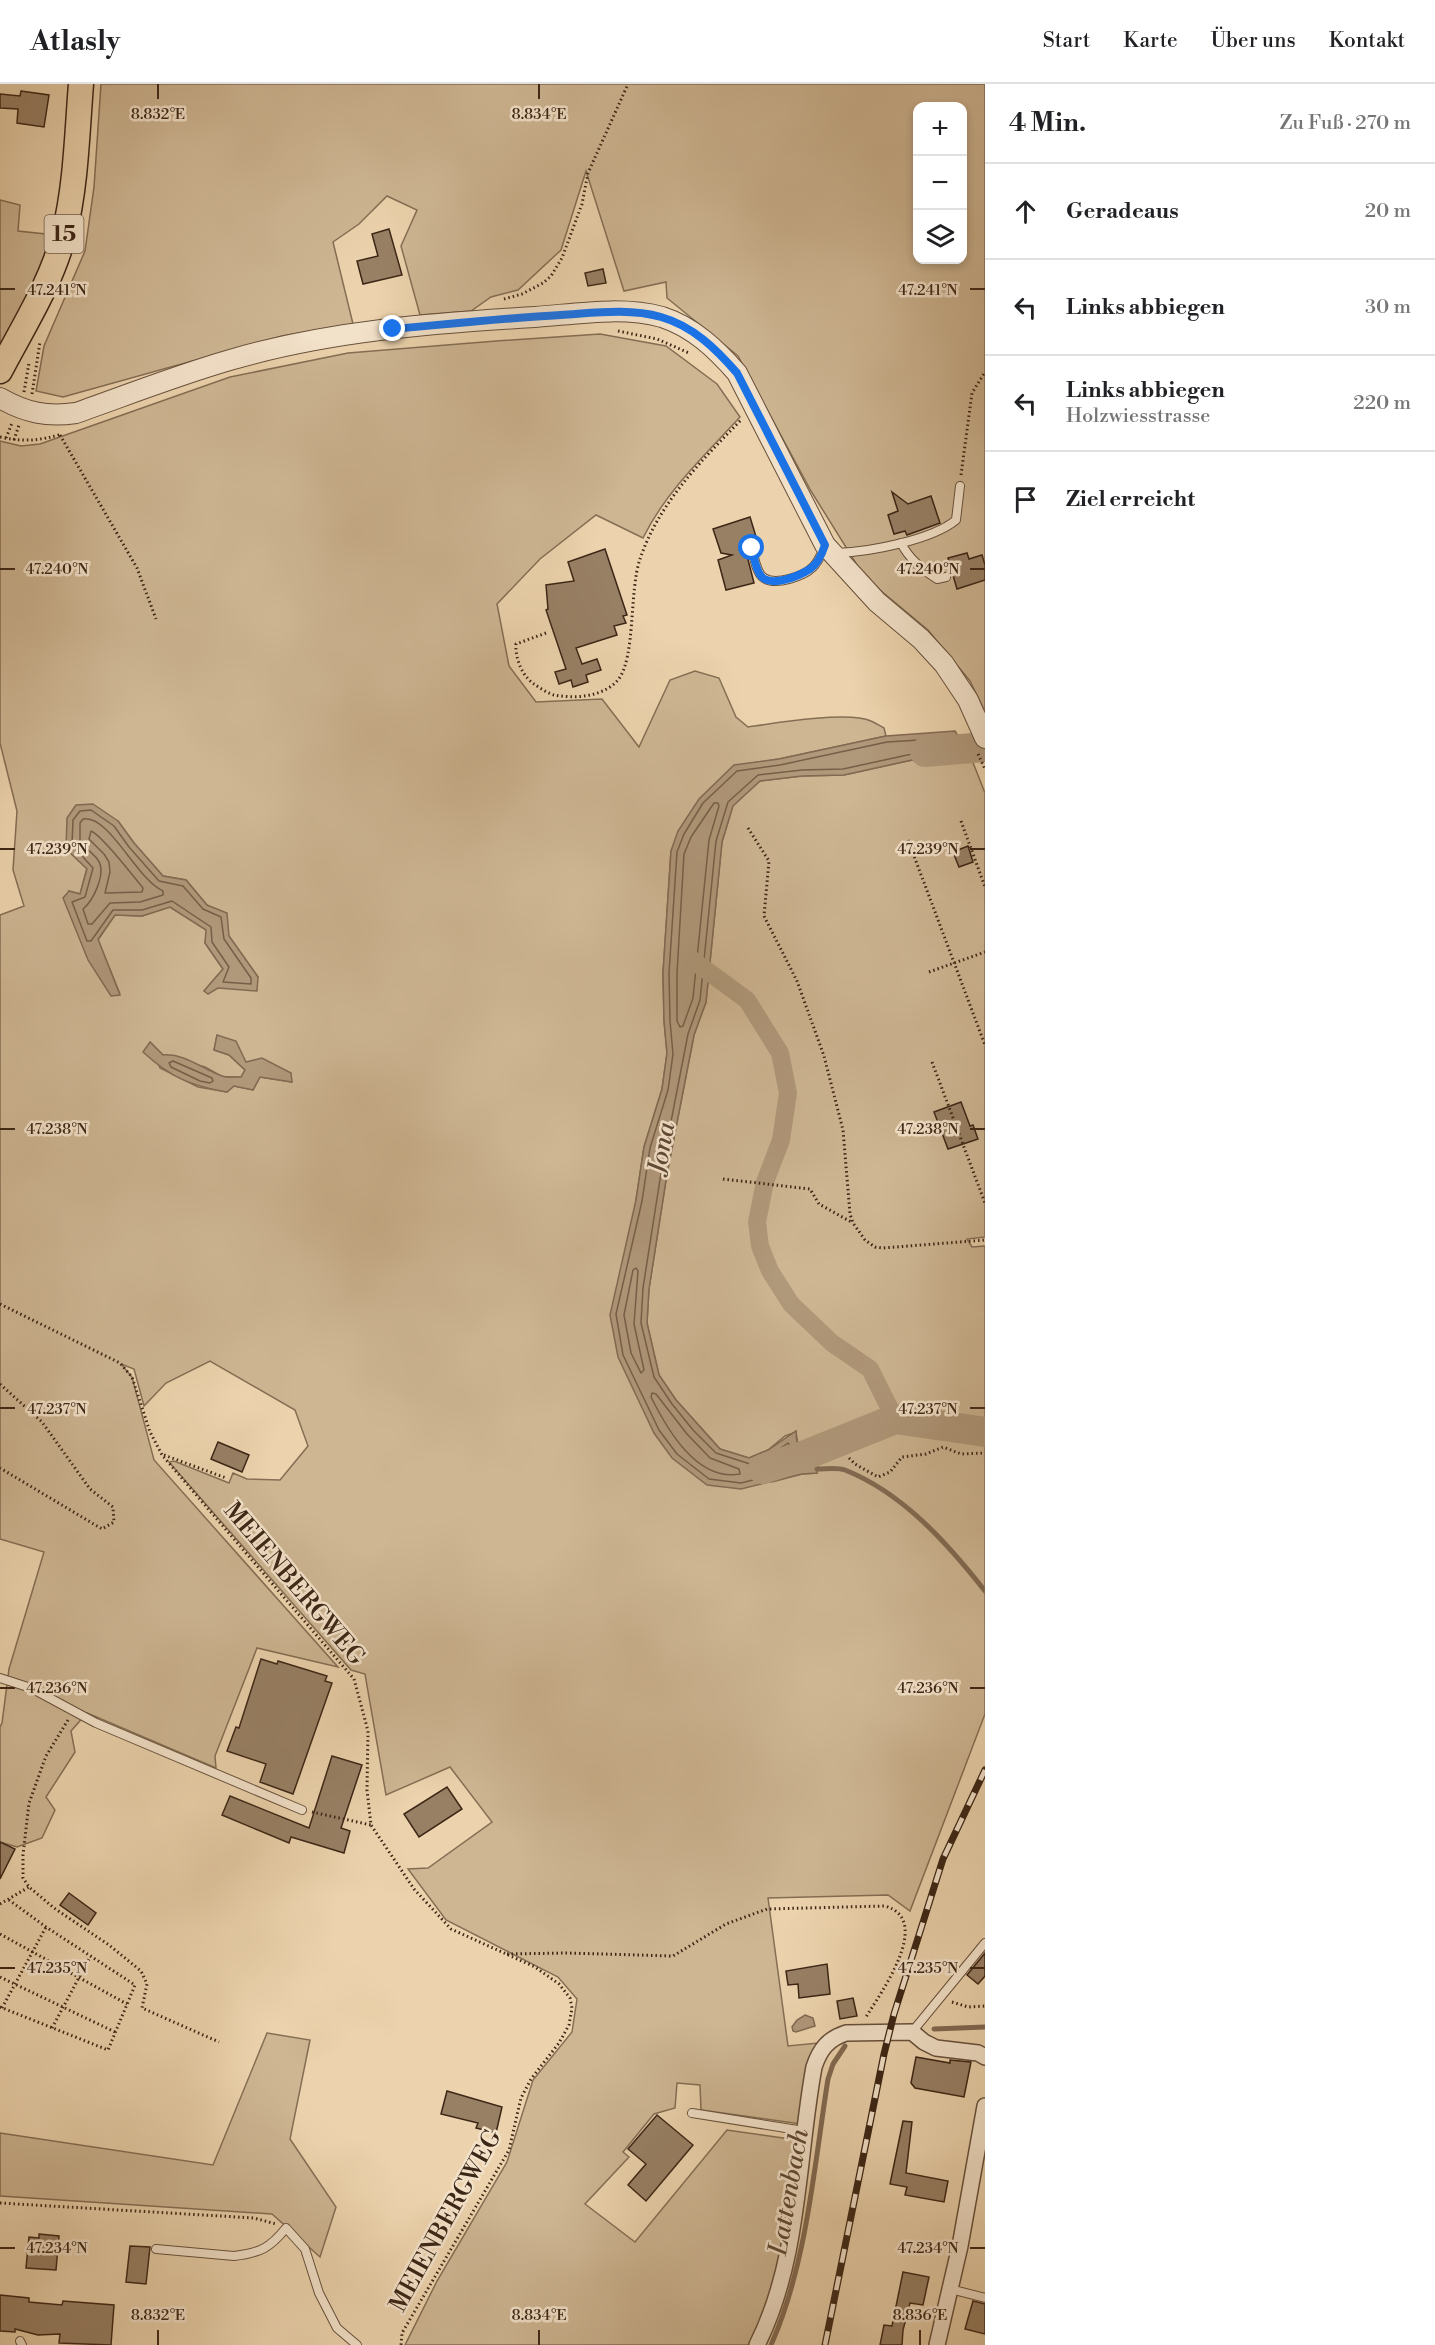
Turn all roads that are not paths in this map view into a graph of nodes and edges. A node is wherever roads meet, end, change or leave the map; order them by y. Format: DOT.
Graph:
graph roads {
  1 [pos="81,84"];
  2 [pos="0,371"];
  3 [pos="0,398"];
  4 [pos="960,486"];
  5 [pos="901,543"];
  6 [pos="752,548"];
  7 [pos="829,549"];
  8 [pos="946,577"];
  9 [pos="985,738"];
  10 [pos="0,1678"];
  11 [pos="302,1810"];
  12 [pos="985,1943"];
  13 [pos="912,2032"];
  14 [pos="985,2057"];
  15 [pos="985,2106"];
  16 [pos="692,2113"];
  17 [pos="804,2131"];
  18 [pos="156,2249"];
  19 [pos="950,2289"];
  20 [pos="985,2298"];
  21 [pos="357,2345"];
  22 [pos="757,2345"];
  23 [pos="937,2345"];
  1 -- 2 [label="main road, 15"];
  3 -- 7 [label="street"];
  4 -- 5 [label="lane"];
  5 -- 7 [label="lane"];
  5 -- 8 [label="lane"];
  6 -- 7 [label="lane"];
  7 -- 9 [label="street"];
  10 -- 11 [label="lane"];
  12 -- 13 [label="lane"];
  13 -- 14 [label="street"];
  13 -- 17 [label="street"];
  15 -- 19 [label="street"];
  16 -- 17 [label="lane"];
  17 -- 22 [label="street"];
  18 -- 21 [label="lane"];
  19 -- 20 [label="lane"];
  19 -- 23 [label="street"];
}
